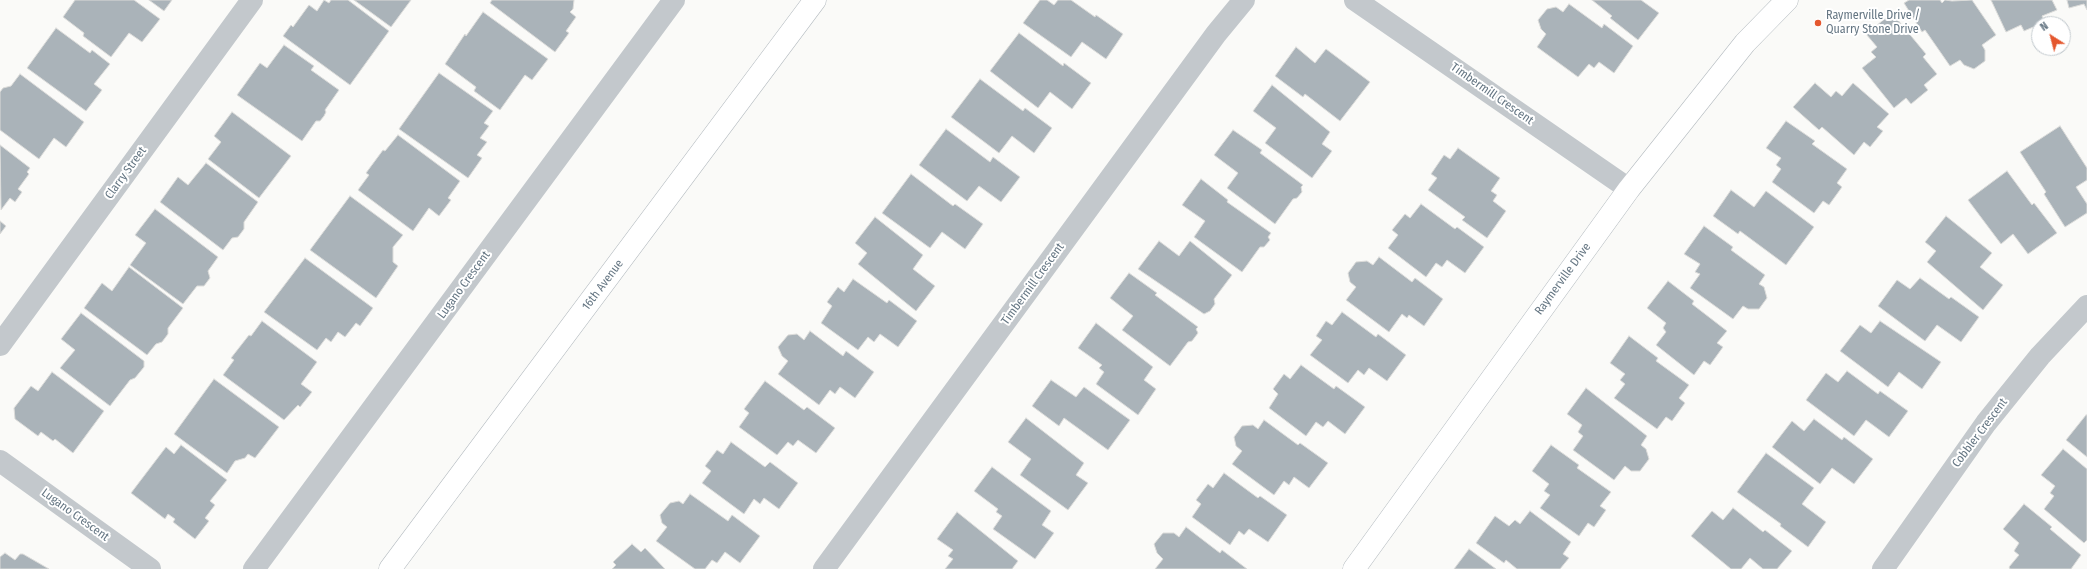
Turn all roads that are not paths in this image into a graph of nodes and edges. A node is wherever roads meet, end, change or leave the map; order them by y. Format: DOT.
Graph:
graph roads {
  1 [pos="252,0"];
  2 [pos="674,0"];
  3 [pos="815,0"];
  4 [pos="1244,0"];
  5 [pos="1355,0"];
  6 [pos="1787,0"];
  7 [pos="1629,189"];
  8 [pos="2087,306"];
  9 [pos="0,345"];
  10 [pos="0,462"];
  11 [pos="150,569"];
  12 [pos="254,569"];
  13 [pos="390,569"];
  14 [pos="824,569"];
  15 [pos="1354,569"];
  16 [pos="1883,569"];
  1 -- 9 [label="street, Clarry Street"];
  2 -- 12 [label="street, Lugano Crescent"];
  3 -- 13 [label="street, 16th Avenue"];
  4 -- 14 [label="street, Timbermill Crescent"];
  5 -- 7 [label="street, Timbermill Crescent"];
  6 -- 7 [label="street, Raymerville Drive"];
  7 -- 15 [label="street, Raymerville Drive"];
  8 -- 16 [label="street, Cobbler Crescent"];
  10 -- 11 [label="street, Lugano Crescent"];
}
